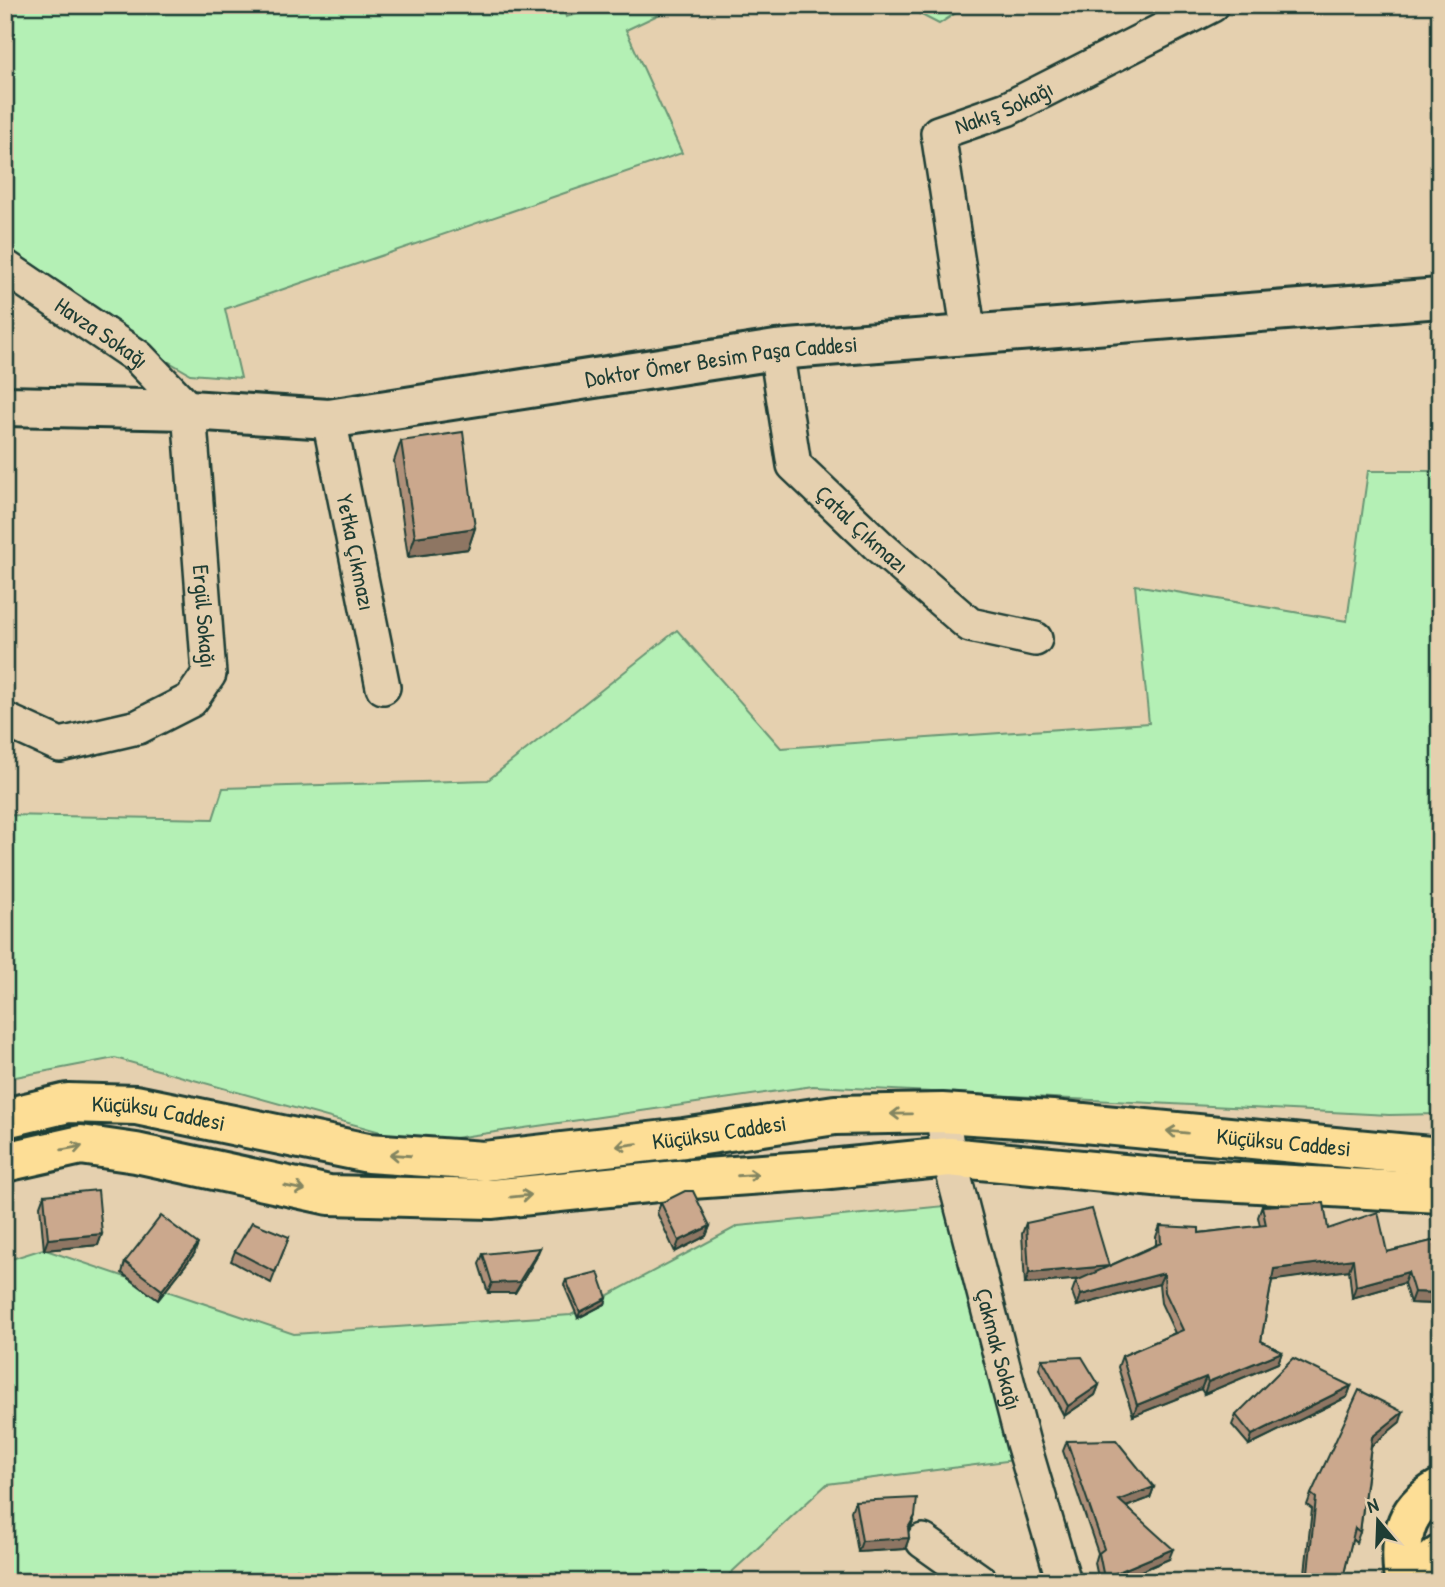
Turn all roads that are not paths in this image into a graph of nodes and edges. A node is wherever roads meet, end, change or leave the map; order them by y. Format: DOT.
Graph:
graph roads {
  1 [pos="1212,5"];
  2 [pos="5,267"];
  3 [pos="1440,298"];
  4 [pos="969,335"];
  5 [pos="776,350"];
  6 [pos="5,406"];
  7 [pos="189,410"];
  8 [pos="329,419"];
  9 [pos="1035,639"];
  10 [pos="383,687"];
  11 [pos="5,720"];
  12 [pos="942,1114"];
  13 [pos="5,1118"];
  14 [pos="949,1157"];
  15 [pos="1440,1157"];
  16 [pos="5,1162"];
  17 [pos="1440,1193"];
  18 [pos="1440,1489"];
  19 [pos="923,1541"];
  20 [pos="1440,1555"];
  21 [pos="981,1582"];
  22 [pos="1064,1582"];
  23 [pos="1404,1582"];
  24 [pos="1419,1582"];
  1 -- 4 [label="street, Nakış Sokağı"];
  2 -- 7 [label="street, Havza Sokağı"];
  3 -- 4 [label="street, Doktor Ömer Besim Paşa Caddesi"];
  4 -- 5 [label="street, Doktor Ömer Besim Paşa Caddesi"];
  5 -- 8 [label="street, Doktor Ömer Besim Paşa Caddesi"];
  5 -- 9 [label="street, Çatal Çıkmazı"];
  6 -- 7 [label="street, Doktor Ömer Besim Paşa Caddesi"];
  7 -- 8 [label="street, Doktor Ömer Besim Paşa Caddesi"];
  7 -- 11 [label="street, Ergül Sokağı"];
  8 -- 10 [label="street, Yetka Çıkmazı"];
  12 -- 13 [label="main road, Küçüksu Caddesi, one-way"];
  12 -- 14 [label="street, Çakmak Sokağı"];
  15 -- 12 [label="main road, Küçüksu Caddesi, one-way"];
  16 -- 14 [label="main road, Küçüksu Caddesi, one-way"];
  14 -- 17 [label="main road, Küçüksu Caddesi"];
  14 -- 22 [label="street, Çakmak Sokağı"];
  18 -- 23 [label="main road"];
  19 -- 21 [label="street"];
  20 -- 24 [label="main road"];
}
